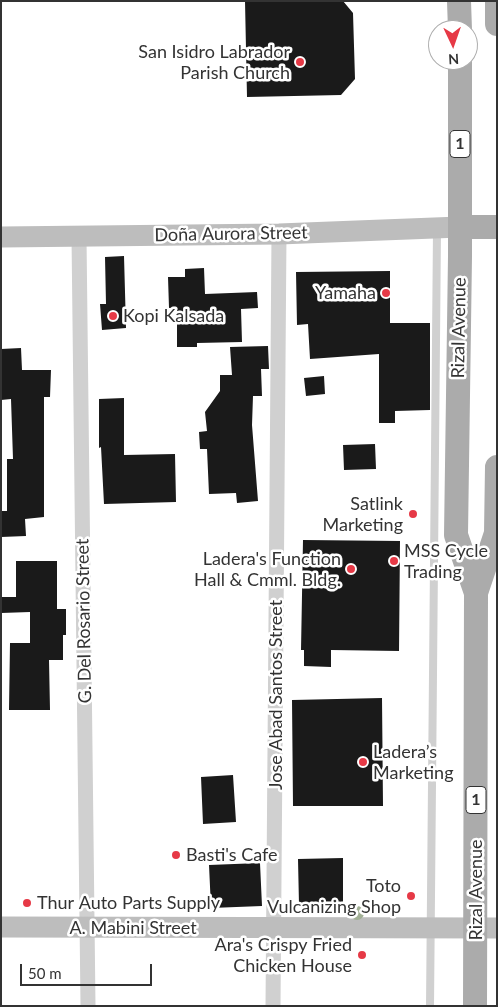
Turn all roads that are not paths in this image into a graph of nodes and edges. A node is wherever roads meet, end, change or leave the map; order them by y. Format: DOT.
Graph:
graph roads {
  1 [pos="459,1"];
  2 [pos="496,1"];
  3 [pos="460,20"];
  4 [pos="497,24"];
  5 [pos="459,70"];
  6 [pos="497,227"];
  7 [pos="449,228"];
  8 [pos="279,234"];
  9 [pos="1,237"];
  10 [pos="79,237"];
  11 [pos="497,467"];
  12 [pos="476,594"];
  13 [pos="1,927"];
  14 [pos="88,928"];
  15 [pos="274,928"];
  16 [pos="430,928"];
  17 [pos="486,928"];
  18 [pos="88,1006"];
  19 [pos="273,1006"];
  20 [pos="430,1006"];
  21 [pos="475,1006"];
  1 -- 3 [label="main road"];
  2 -- 4 [label="main road"];
  5 -- 7 [label="main road, Rizal Avenue / 1"];
  6 -- 7 [label="main road"];
  7 -- 8 [label="street, Doña Aurora Street"];
  7 -- 12 [label="main road, Rizal Avenue / 1"];
  7 -- 16 [label="lane"];
  8 -- 10 [label="street, Doña Aurora Street"];
  8 -- 15 [label="street, Jose Abad Santos Street"];
  9 -- 10 [label="street, Doña Aurora Street"];
  10 -- 14 [label="street, G. Del Rosario Street"];
  11 -- 12 [label="main road, Rizal Avenue / 1"];
  12 -- 17 [label="main road, Rizal Avenue / 1"];
  13 -- 14 [label="street, A. Mabini Street"];
  14 -- 15 [label="street, A. Mabini Street"];
  14 -- 18 [label="street, G. Del Rosario Street"];
  15 -- 16 [label="street, A. Mabini Street"];
  15 -- 19 [label="street, Jose Abad Santos Street"];
  16 -- 17 [label="street, A. Mabini Street"];
  16 -- 20 [label="lane"];
  17 -- 21 [label="main road, Rizal Avenue / 1"];
}
